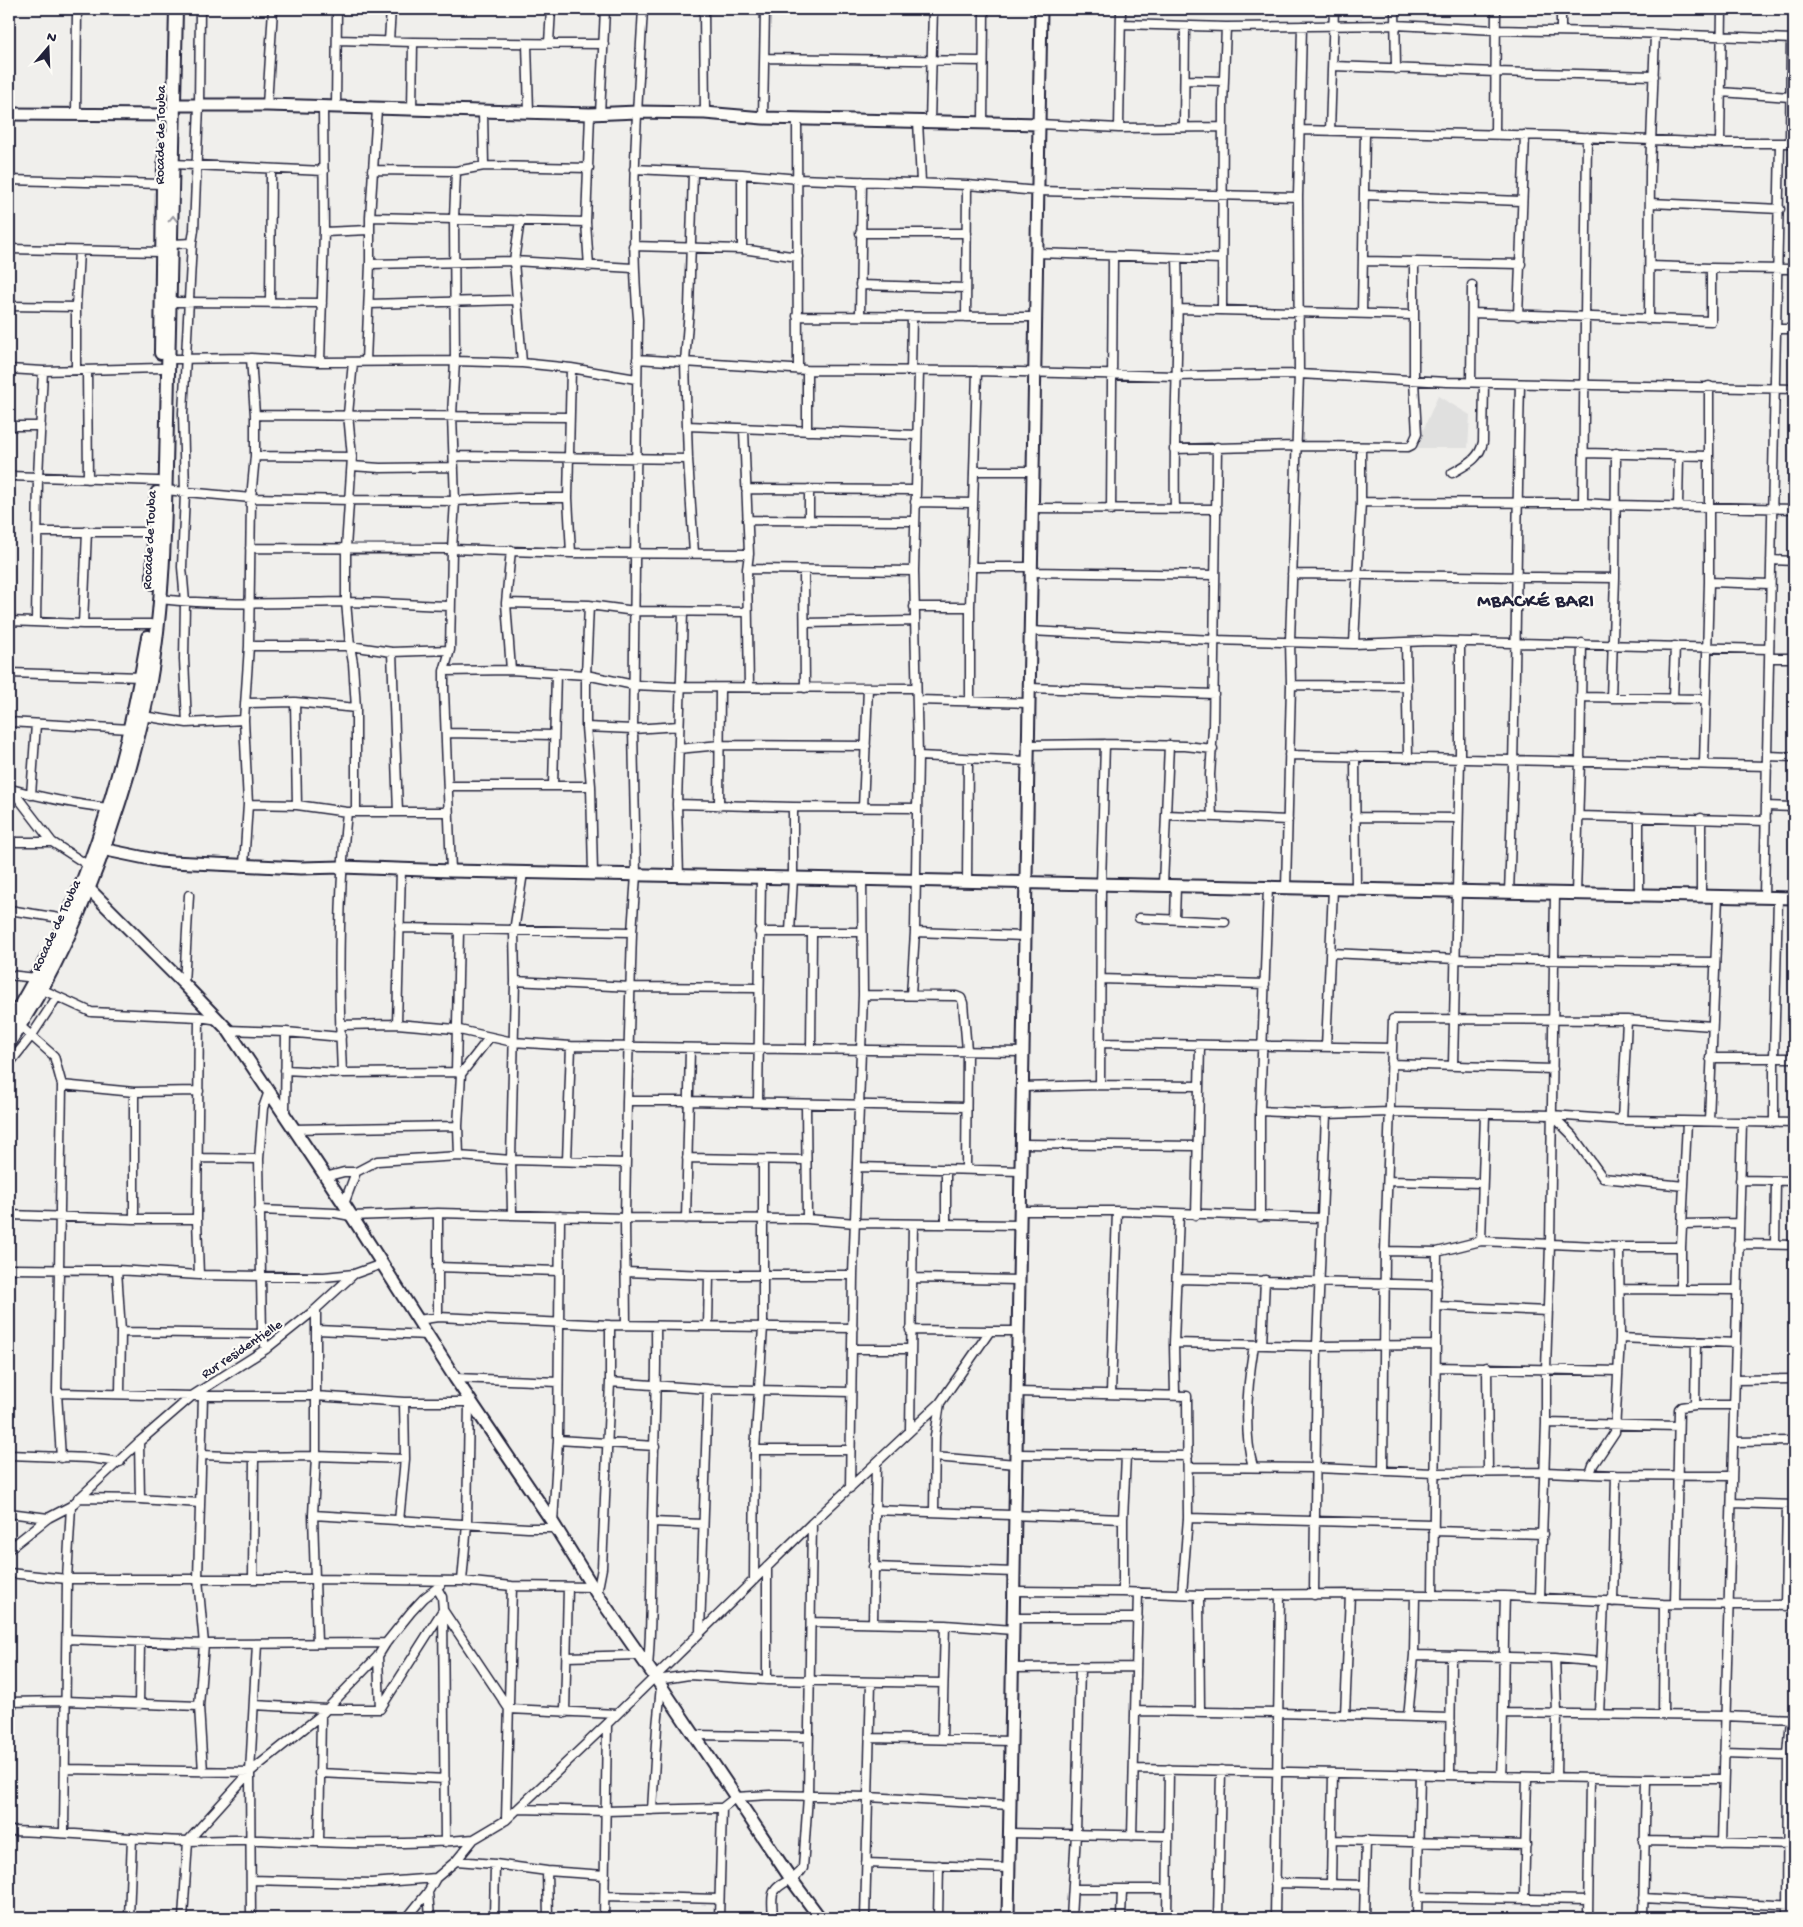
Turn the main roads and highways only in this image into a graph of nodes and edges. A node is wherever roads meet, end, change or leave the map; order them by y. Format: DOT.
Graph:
graph roads {
  1 [pos="168,9"];
  2 [pos="176,9"];
  3 [pos="172,112"];
  4 [pos="167,248"];
  5 [pos="165,364"];
  6 [pos="162,486"];
  7 [pos="99,848"];
  8 [pos="85,886"];
  9 [pos="38,984"];
  10 [pos="14,1025"];
  11 [pos="9,1043"];
  1 -- 3 [label="main road, Rocade de Touba"];
  2 -- 3 [label="main road, Rocade de Touba"];
  4 -- 3 [label="main road, Rocade de Touba, one-way"];
  3 -- 4 [label="main road, Rocade de Touba"];
  4 -- 5 [label="main road, Rocade de Touba"];
  4 -- 5 [label="main road, Rocade de Touba"];
  5 -- 6 [label="main road, Rocade de Touba"];
  6 -- 7 [label="main road, Rocade de Touba"];
  6 -- 7 [label="main road, Rocade de Touba"];
  7 -- 8 [label="main road, Rocade de Touba"];
  7 -- 8 [label="main road, Rocade de Touba"];
  8 -- 9 [label="main road, Rocade de Touba"];
  8 -- 9 [label="main road, Rocade de Touba"];
  9 -- 10 [label="main road, Rocade de Touba"];
  10 -- 11 [label="main road, Rocade de Touba"];
}
